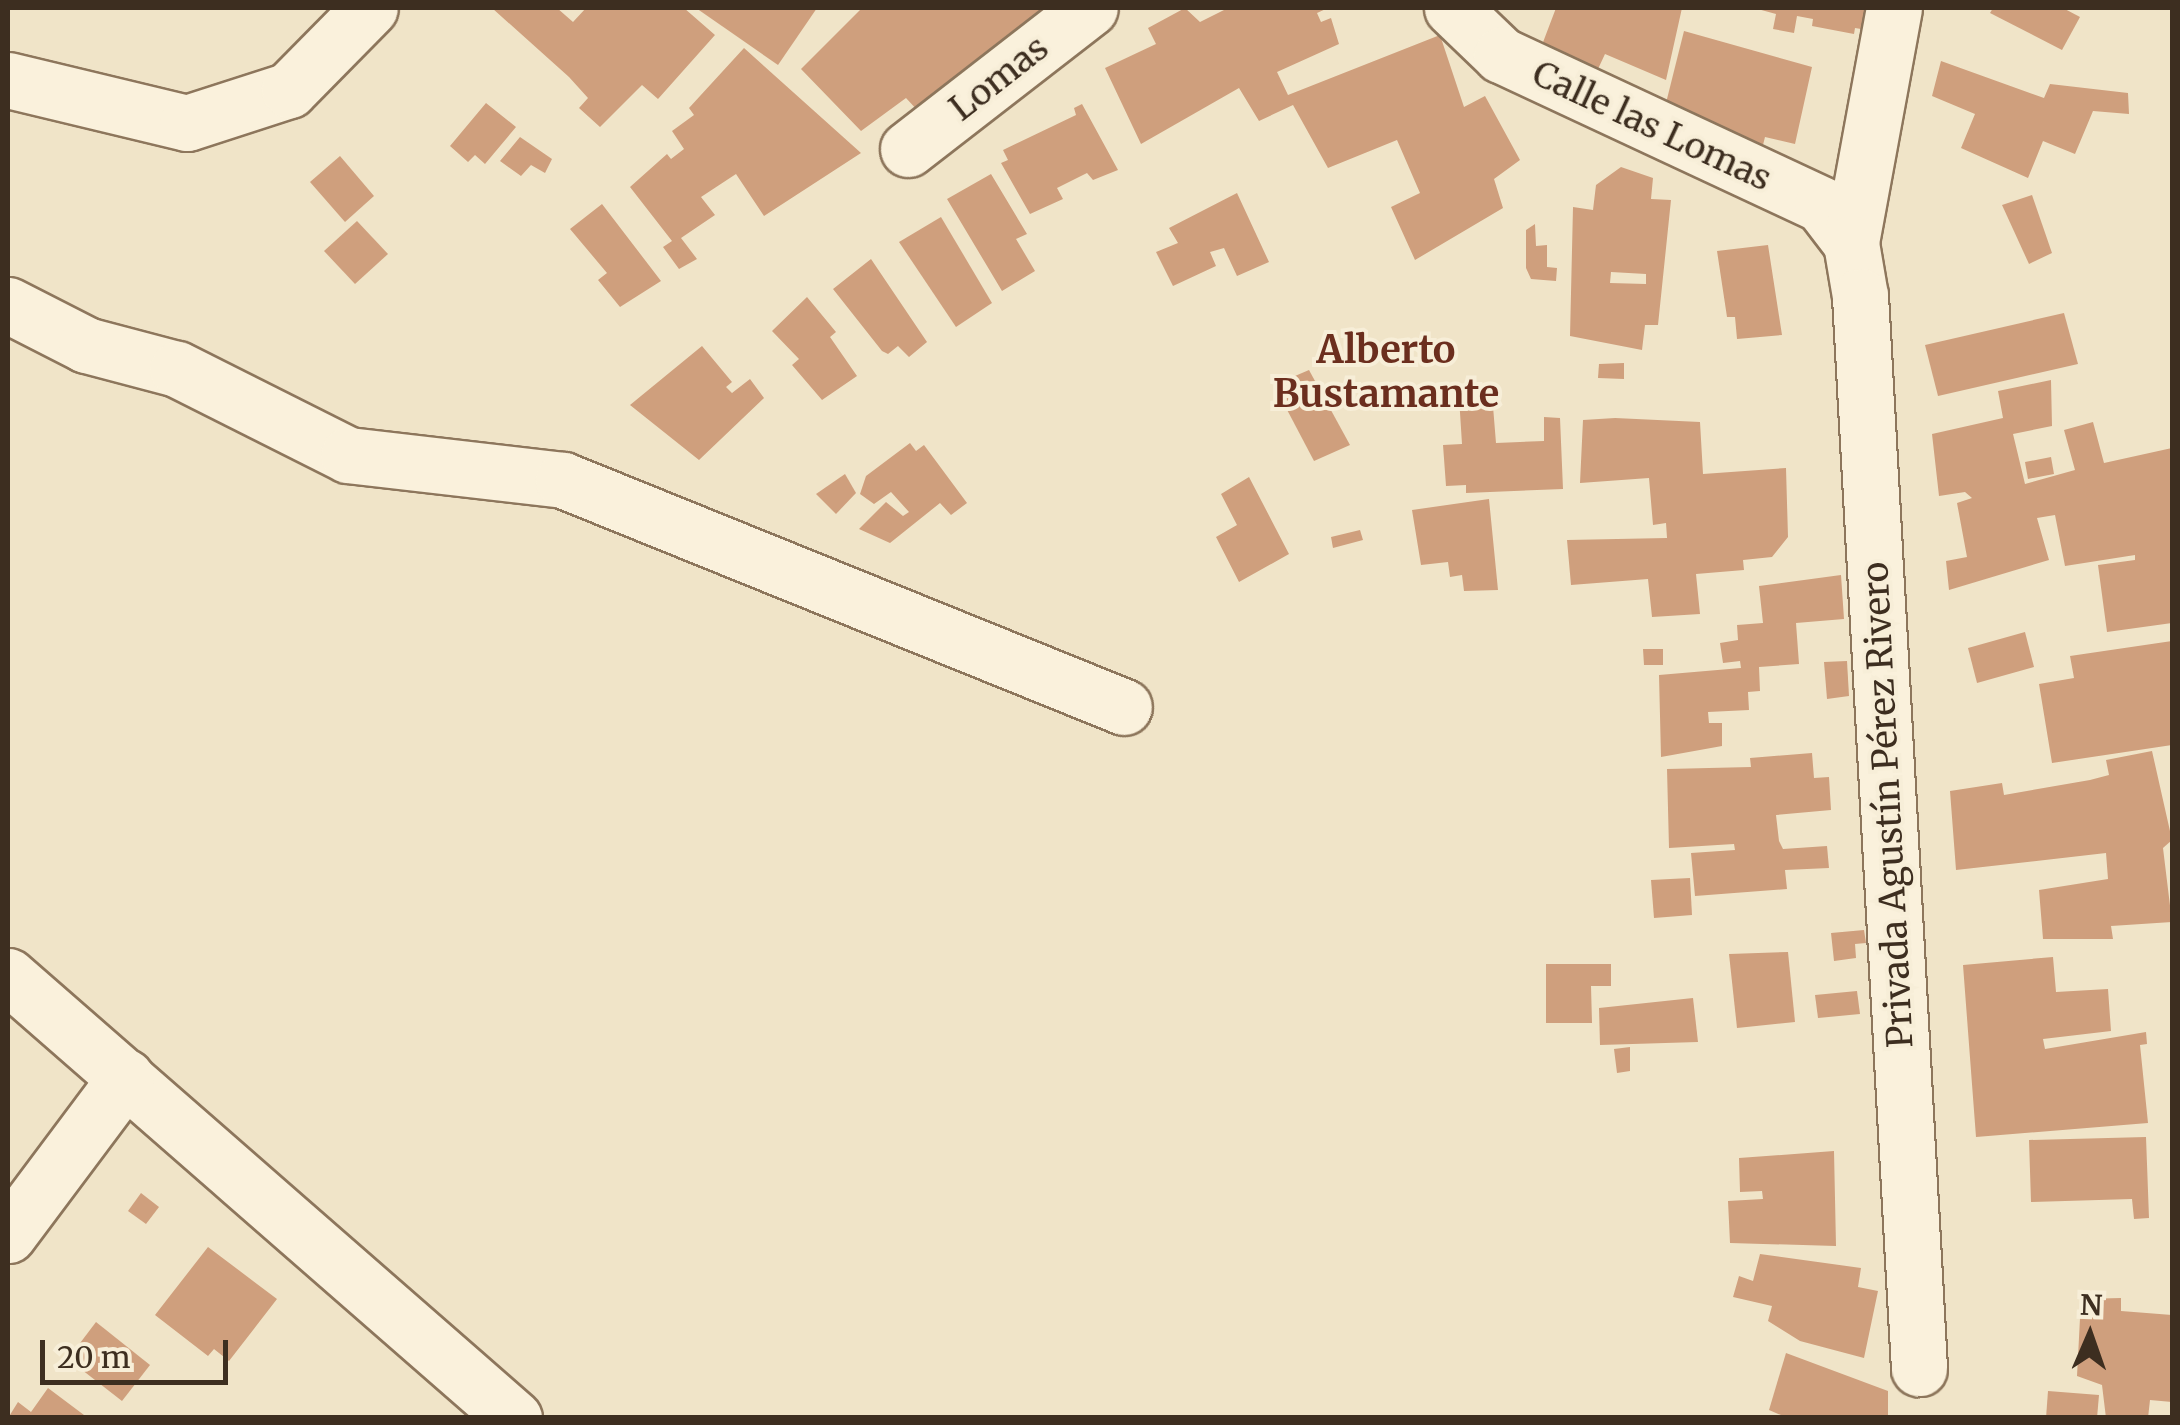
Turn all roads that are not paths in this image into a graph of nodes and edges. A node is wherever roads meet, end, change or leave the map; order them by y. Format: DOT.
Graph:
graph roads {
  1 [pos="370,8"];
  2 [pos="1090,8"];
  3 [pos="1452,8"];
  4 [pos="1894,8"];
  5 [pos="8,80"];
  6 [pos="908,149"];
  7 [pos="1851,242"];
  8 [pos="8,306"];
  9 [pos="1124,707"];
  10 [pos="8,976"];
  11 [pos="126,1077"];
  12 [pos="8,1235"];
  13 [pos="1919,1368"];
  14 [pos="508,1416"];
  1 -- 5 [label="street"];
  2 -- 6 [label="street, Lomas"];
  3 -- 7 [label="street, Calle las Lomas"];
  4 -- 7 [label="street"];
  7 -- 13 [label="street, Privada Agustín Pérez Rivero"];
  8 -- 9 [label="street"];
  10 -- 11 [label="street"];
  11 -- 12 [label="street"];
  11 -- 14 [label="street"];
}
